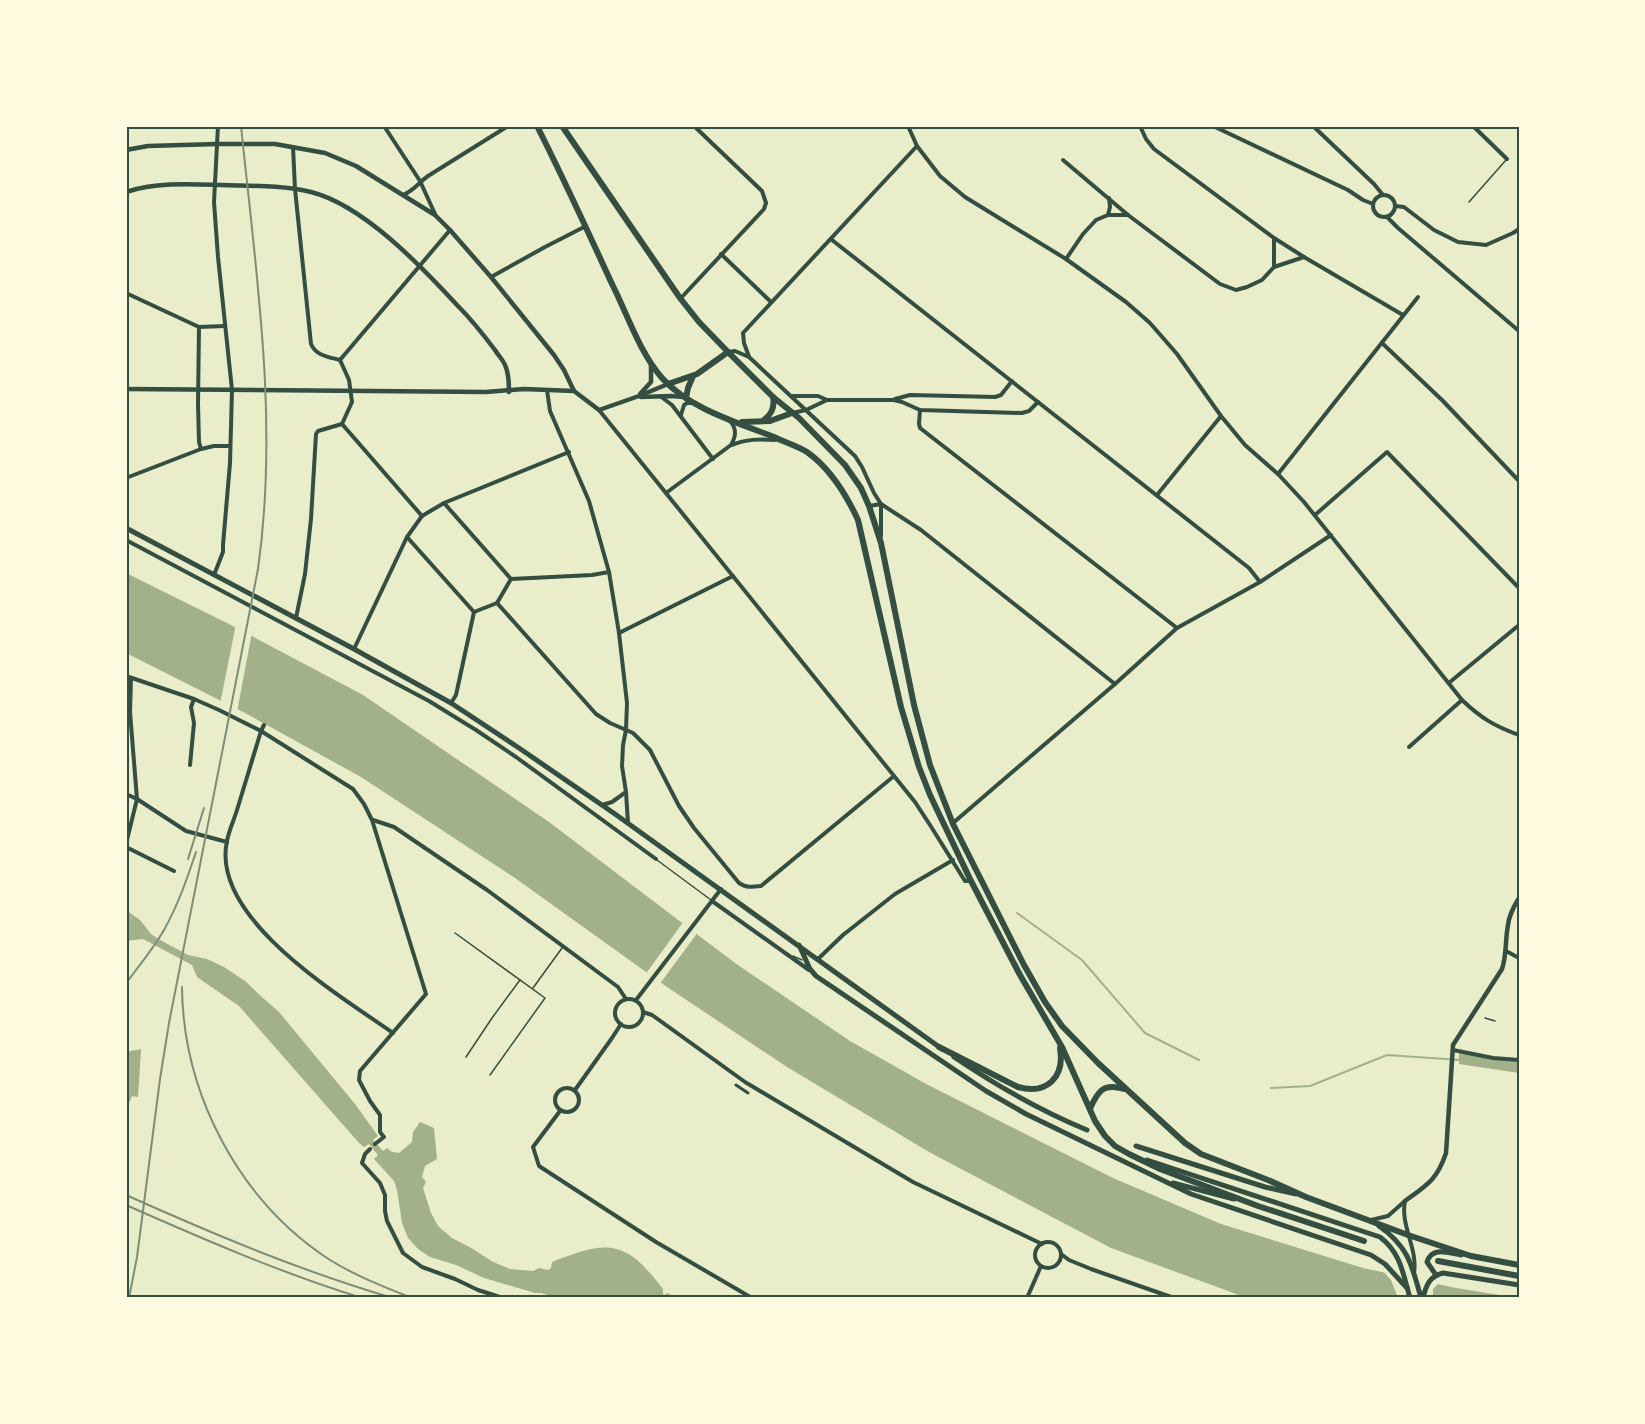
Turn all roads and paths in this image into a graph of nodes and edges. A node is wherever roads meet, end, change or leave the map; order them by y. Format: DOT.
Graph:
graph roads {
  1 [pos="218,126"];
  2 [pos="384,126"];
  3 [pos="508,126"];
  4 [pos="537,126"];
  5 [pos="562,126"];
  6 [pos="694,126"];
  7 [pos="908,126"];
  8 [pos="1140,126"];
  9 [pos="1213,126"];
  10 [pos="1313,126"];
  11 [pos="1473,126"];
  12 [pos="217,144"];
  13 [pos="917,146"];
  14 [pos="293,147"];
  15 [pos="126,150"];
  16 [pos="1507,159"];
  17 [pos="1063,160"];
  18 [pos="420,181"];
  19 [pos="214,185"];
  20 [pos="296,189"];
  21 [pos="126,192"];
  22 [pos="403,195"];
  23 [pos="1383,195"];
  24 [pos="1109,198"];
  25 [pos="1469,202"];
  26 [pos="1373,204"];
  27 [pos="1395,206"];
  28 [pos="1108,214"];
  29 [pos="435,215"];
  30 [pos="1128,215"];
  31 [pos="1387,217"];
  32 [pos="586,226"];
  33 [pos="1519,229"];
  34 [pos="450,230"];
  35 [pos="1274,238"];
  36 [pos="832,240"];
  37 [pos="721,254"];
  38 [pos="1304,257"];
  39 [pos="1066,259"];
  40 [pos="420,266"];
  41 [pos="1274,267"];
  42 [pos="491,277"];
  43 [pos="126,293"];
  44 [pos="1418,297"];
  45 [pos="680,298"];
  46 [pos="771,302"];
  47 [pos="1403,315"];
  48 [pos="225,326"];
  49 [pos="199,327"];
  50 [pos="1519,331"];
  51 [pos="1382,343"];
  52 [pos="728,352"];
  53 [pos="749,357"];
  54 [pos="340,360"];
  55 [pos="650,363"];
  56 [pos="693,376"];
  57 [pos="1012,381"];
  58 [pos="668,384"];
  59 [pos="126,388"];
  60 [pos="198,390"];
  61 [pos="232,390"];
  62 [pos="547,390"];
  63 [pos="351,391"];
  64 [pos="574,391"];
  65 [pos="509,392"];
  66 [pos="639,396"];
  67 [pos="660,396"];
  68 [pos="792,396"];
  69 [pos="773,397"];
  70 [pos="689,400"];
  71 [pos="827,400"];
  72 [pos="894,400"];
  73 [pos="1038,402"];
  74 [pos="599,410"];
  75 [pos="806,410"];
  76 [pos="920,410"];
  77 [pos="792,413"];
  78 [pos="681,415"];
  79 [pos="1221,416"];
  80 [pos="724,417"];
  81 [pos="736,422"];
  82 [pos="761,422"];
  83 [pos="342,424"];
  84 [pos="780,440"];
  85 [pos="731,445"];
  86 [pos="230,446"];
  87 [pos="201,449"];
  88 [pos="569,452"];
  89 [pos="713,459"];
  90 [pos="1278,474"];
  91 [pos="126,478"];
  92 [pos="1519,481"];
  93 [pos="666,493"];
  94 [pos="1157,495"];
  95 [pos="444,503"];
  96 [pos="881,504"];
  97 [pos="869,506"];
  98 [pos="1315,515"];
  99 [pos="422,516"];
  100 [pos="126,528"];
  101 [pos="1331,535"];
  102 [pos="407,537"];
  103 [pos="126,540"];
  104 [pos="881,543"];
  105 [pos="609,572"];
  106 [pos="214,575"];
  107 [pos="733,576"];
  108 [pos="511,579"];
  109 [pos="1260,582"];
  110 [pos="1519,588"];
  111 [pos="497,603"];
  112 [pos="474,612"];
  113 [pos="296,618"];
  114 [pos="1519,625"];
  115 [pos="1177,628"];
  116 [pos="619,633"];
  117 [pos="354,649"];
  118 [pos="126,676"];
  119 [pos="131,678"];
  120 [pos="1450,682"];
  121 [pos="1115,684"];
  122 [pos="194,699"];
  123 [pos="1462,700"];
  124 [pos="451,704"];
  125 [pos="264,725"];
  126 [pos="626,730"];
  127 [pos="261,731"];
  128 [pos="1519,735"];
  129 [pos="1409,747"];
  130 [pos="190,765"];
  131 [pos="894,776"];
  132 [pos="626,792"];
  133 [pos="126,794"];
  134 [pos="137,799"];
  135 [pos="602,805"];
  136 [pos="372,820"];
  137 [pos="628,823"];
  138 [pos="953,824"];
  139 [pos="227,842"];
  140 [pos="126,845"];
  141 [pos="656,860"];
  142 [pos="953,860"];
  143 [pos="174,871"];
  144 [pos="971,880"];
  145 [pos="721,889"];
  146 [pos="1519,898"];
  147 [pos="712,901"];
  148 [pos="455,933"];
  149 [pos="798,944"];
  150 [pos="563,946"];
  151 [pos="1506,951"];
  152 [pos="787,955"];
  153 [pos="1519,958"];
  154 [pos="818,959"];
  155 [pos="807,961"];
  156 [pos="813,973"];
  157 [pos="520,980"];
  158 [pos="532,989"];
  159 [pos="626,999"];
  160 [pos="636,1000"];
  161 [pos="643,1012"];
  162 [pos="1474,1013"];
  163 [pos="1480,1016"];
  164 [pos="1485,1018"];
  165 [pos="1495,1021"];
  166 [pos="621,1024"];
  167 [pos="393,1033"];
  168 [pos="1059,1041"];
  169 [pos="939,1047"];
  170 [pos="1453,1051"];
  171 [pos="466,1057"];
  172 [pos="1519,1060"];
  173 [pos="490,1075"];
  174 [pos="736,1085"];
  175 [pos="575,1090"];
  176 [pos="1128,1090"];
  177 [pos="748,1093"];
  178 [pos="1090,1109"];
  179 [pos="560,1111"];
  180 [pos="1087,1130"];
  181 [pos="375,1144"];
  182 [pos="1136,1146"];
  183 [pos="370,1149"];
  184 [pos="1131,1155"];
  185 [pos="1163,1180"];
  186 [pos="1306,1197"];
  187 [pos="1405,1201"];
  188 [pos="1258,1206"];
  189 [pos="1370,1220"];
  190 [pos="1408,1235"];
  191 [pos="1364,1241"];
  192 [pos="1042,1244"];
  193 [pos="1061,1254"];
  194 [pos="1471,1256"];
  195 [pos="1438,1262"];
  196 [pos="1519,1265"];
  197 [pos="1041,1266"];
  198 [pos="1414,1274"];
  199 [pos="1436,1275"];
  200 [pos="1519,1276"];
  201 [pos="1519,1285"];
  202 [pos="1407,1288"];
  203 [pos="503,1298"];
  204 [pos="752,1298"];
  205 [pos="1027,1298"];
  206 [pos="1174,1298"];
  207 [pos="1410,1298"];
  208 [pos="1422,1298"];
  1 -- 12 [label="street"];
  2 -- 18 [label="street"];
  3 -- 18 [label="street"];
  4 -- 32 [label="main road"];
  5 -- 45 [label="main road"];
  6 -- 37 [label="street"];
  7 -- 13 [label="street"];
  8 -- 35 [label="street"];
  9 -- 26 [label="street"];
  10 -- 23 [label="street"];
  11 -- 16 [label="street"];
  12 -- 14 [label="street"];
  12 -- 15 [label="street"];
  12 -- 19 [label="street"];
  13 -- 36 [label="street"];
  13 -- 39 [label="street"];
  14 -- 20 [label="street"];
  14 -- 22 [label="street"];
  16 -- 25 [label="lane"];
  17 -- 24 [label="street"];
  18 -- 22 [label="street"];
  18 -- 29 [label="street"];
  19 -- 20 [label="street"];
  19 -- 21 [label="street"];
  19 -- 48 [label="street"];
  20 -- 40 [label="street"];
  20 -- 54 [label="street"];
  22 -- 29 [label="street"];
  23 -- 26 [label="street"];
  23 -- 27 [label="street"];
  24 -- 28 [label="street"];
  24 -- 30 [label="street"];
  26 -- 31 [label="street"];
  27 -- 31 [label="street"];
  27 -- 33 [label="street"];
  28 -- 30 [label="street"];
  28 -- 39 [label="street"];
  29 -- 34 [label="street"];
  30 -- 41 [label="street"];
  31 -- 50 [label="street"];
  32 -- 42 [label="street"];
  32 -- 55 [label="main road"];
  34 -- 40 [label="street"];
  34 -- 42 [label="street"];
  35 -- 38 [label="street"];
  35 -- 41 [label="street"];
  36 -- 46 [label="street"];
  36 -- 57 [label="street"];
  37 -- 45 [label="street"];
  37 -- 46 [label="street"];
  38 -- 41 [label="street"];
  38 -- 47 [label="street"];
  39 -- 79 [label="street"];
  40 -- 54 [label="street"];
  40 -- 65 [label="street"];
  42 -- 64 [label="street"];
  43 -- 49 [label="street"];
  44 -- 47 [label="street"];
  45 -- 52 [label="main road"];
  46 -- 53 [label="street"];
  47 -- 51 [label="street"];
  48 -- 49 [label="street"];
  48 -- 61 [label="street"];
  49 -- 60 [label="street"];
  51 -- 90 [label="street"];
  51 -- 92 [label="street"];
  52 -- 53 [label="street"];
  52 -- 56 [label="main road"];
  52 -- 69 [label="main road"];
  53 -- 68 [label="street"];
  54 -- 63 [label="street"];
  55 -- 58 [label="main road"];
  55 -- 66 [label="street"];
  56 -- 58 [label="main road"];
  56 -- 70 [label="main road"];
  57 -- 72 [label="street"];
  57 -- 73 [label="street"];
  58 -- 66 [label="street"];
  58 -- 70 [label="main road"];
  59 -- 60 [label="street"];
  60 -- 61 [label="street"];
  60 -- 87 [label="street"];
  61 -- 63 [label="street"];
  61 -- 86 [label="street"];
  62 -- 64 [label="street"];
  62 -- 65 [label="street"];
  62 -- 88 [label="street"];
  63 -- 65 [label="street"];
  63 -- 83 [label="street"];
  64 -- 74 [label="street"];
  66 -- 67 [label="street"];
  66 -- 74 [label="street"];
  67 -- 70 [label="street"];
  67 -- 78 [label="street"];
  68 -- 71 [label="street"];
  68 -- 75 [label="street"];
  69 -- 77 [label="main road"];
  69 -- 82 [label="main road"];
  70 -- 78 [label="street"];
  70 -- 80 [label="main road"];
  71 -- 72 [label="street"];
  71 -- 75 [label="street"];
  72 -- 76 [label="street"];
  73 -- 76 [label="street"];
  73 -- 94 [label="street"];
  74 -- 93 [label="street"];
  75 -- 77 [label="street"];
  75 -- 96 [label="street"];
  76 -- 115 [label="street"];
  77 -- 82 [label="main road"];
  77 -- 97 [label="main road"];
  78 -- 89 [label="street"];
  79 -- 90 [label="street"];
  79 -- 94 [label="street"];
  80 -- 81 [label="main road"];
  80 -- 85 [label="street"];
  81 -- 82 [label="main road"];
  81 -- 84 [label="main road"];
  83 -- 99 [label="street"];
  83 -- 113 [label="street"];
  84 -- 85 [label="street"];
  84 -- 144 [label="main road"];
  85 -- 89 [label="street"];
  86 -- 87 [label="street"];
  86 -- 106 [label="street"];
  87 -- 91 [label="street"];
  88 -- 95 [label="street"];
  88 -- 105 [label="street"];
  89 -- 93 [label="street"];
  90 -- 98 [label="street"];
  93 -- 107 [label="street"];
  94 -- 109 [label="street"];
  95 -- 99 [label="street"];
  95 -- 108 [label="street"];
  96 -- 97 [label="street"];
  96 -- 104 [label="street"];
  96 -- 121 [label="street"];
  97 -- 104 [label="main road"];
  98 -- 101 [label="street"];
  98 -- 110 [label="street"];
  99 -- 102 [label="street"];
  100 -- 106 [label="main road"];
  101 -- 109 [label="street"];
  101 -- 120 [label="street"];
  102 -- 112 [label="street"];
  102 -- 117 [label="street"];
  103 -- 141 [label="street"];
  104 -- 138 [label="main road"];
  105 -- 108 [label="street"];
  105 -- 116 [label="street"];
  106 -- 113 [label="main road"];
  107 -- 116 [label="street"];
  107 -- 131 [label="street"];
  108 -- 111 [label="street"];
  109 -- 115 [label="street"];
  111 -- 112 [label="street"];
  111 -- 126 [label="street"];
  112 -- 124 [label="street"];
  113 -- 117 [label="main road"];
  114 -- 120 [label="street"];
  115 -- 121 [label="street"];
  116 -- 126 [label="street"];
  117 -- 124 [label="main road"];
  118 -- 119 [label="street"];
  119 -- 122 [label="street"];
  119 -- 134 [label="street"];
  120 -- 123 [label="street"];
  121 -- 138 [label="street"];
  122 -- 127 [label="street"];
  122 -- 130 [label="street"];
  123 -- 128 [label="street"];
  123 -- 129 [label="street"];
  124 -- 135 [label="main road"];
  125 -- 127 [label="street"];
  126 -- 131 [label="street"];
  126 -- 132 [label="street"];
  127 -- 136 [label="street"];
  127 -- 139 [label="street"];
  131 -- 142 [label="street"];
  132 -- 135 [label="street"];
  132 -- 137 [label="street"];
  133 -- 134 [label="street"];
  134 -- 139 [label="street"];
  134 -- 140 [label="street"];
  135 -- 137 [label="main road"];
  136 -- 150 [label="street"];
  136 -- 167 [label="street"];
  137 -- 145 [label="main road"];
  138 -- 176 [label="main road"];
  139 -- 167 [label="street"];
  140 -- 143 [label="street"];
  141 -- 147 [label="lane"];
  142 -- 144 [label="street"];
  142 -- 154 [label="street"];
  144 -- 168 [label="main road"];
  145 -- 147 [label="street"];
  145 -- 149 [label="main road"];
  146 -- 151 [label="street"];
  147 -- 152 [label="street"];
  147 -- 160 [label="street"];
  148 -- 157 [label="lane"];
  149 -- 154 [label="main road"];
  149 -- 155 [label="main road"];
  150 -- 158 [label="lane"];
  150 -- 159 [label="street"];
  151 -- 153 [label="street"];
  151 -- 162 [label="street"];
  152 -- 155 [label="lane"];
  152 -- 156 [label="street"];
  154 -- 155 [label="lane"];
  154 -- 169 [label="main road"];
  155 -- 156 [label="main road"];
  156 -- 185 [label="main road"];
  157 -- 158 [label="lane"];
  157 -- 171 [label="lane"];
  158 -- 173 [label="lane"];
  159 -- 160 [label="street"];
  159 -- 166 [label="street"];
  160 -- 161 [label="street"];
  161 -- 166 [label="street"];
  161 -- 192 [label="street"];
  162 -- 163 [label="lane"];
  162 -- 170 [label="street"];
  164 -- 165 [label="lane"];
  166 -- 175 [label="street"];
  167 -- 181 [label="street"];
  168 -- 169 [label="main road"];
  168 -- 178 [label="main road"];
  169 -- 180 [label="main road"];
  170 -- 172 [label="street"];
  170 -- 187 [label="street"];
  174 -- 177 [label="street"];
  175 -- 179 [label="street"];
  175 -- 179 [label="street"];
  176 -- 178 [label="main road"];
  176 -- 186 [label="main road"];
  178 -- 184 [label="main road"];
  179 -- 204 [label="street"];
  182 -- 186 [label="main road"];
  183 -- 203 [label="street"];
  184 -- 188 [label="main road"];
  184 -- 202 [label="main road"];
  185 -- 188 [label="main road"];
  185 -- 202 [label="main road"];
  186 -- 189 [label="main road"];
  187 -- 189 [label="street"];
  187 -- 190 [label="street"];
  188 -- 191 [label="main road"];
  189 -- 190 [label="main road"];
  189 -- 198 [label="main road"];
  190 -- 194 [label="main road"];
  190 -- 198 [label="street"];
  192 -- 193 [label="street"];
  192 -- 197 [label="street"];
  193 -- 197 [label="street"];
  193 -- 206 [label="street"];
  194 -- 196 [label="main road"];
  194 -- 199 [label="main road"];
  195 -- 200 [label="main road"];
  197 -- 205 [label="street"];
  198 -- 208 [label="main road"];
  199 -- 201 [label="main road"];
  199 -- 208 [label="main road"];
  202 -- 207 [label="main road"];
}
